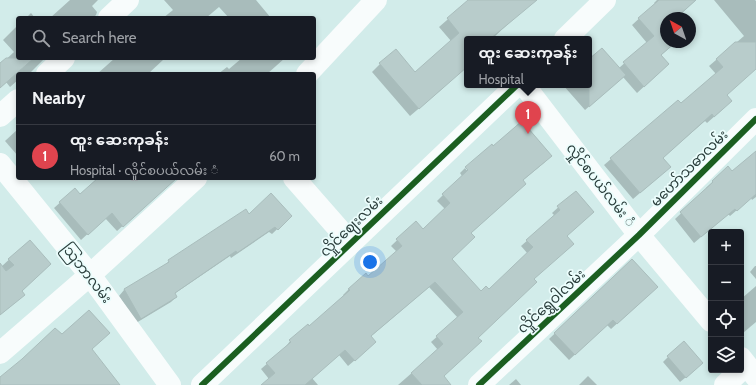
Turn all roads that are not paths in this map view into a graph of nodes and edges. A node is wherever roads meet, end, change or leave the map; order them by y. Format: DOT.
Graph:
graph roads {
  1 [pos="128,0"];
  2 [pos="376,0"];
  3 [pos="605,0"];
  4 [pos="111,16"];
  5 [pos="568,36"];
  6 [pos="62,60"];
  7 [pos="49,72"];
  8 [pos="308,72"];
  9 [pos="514,88"];
  10 [pos="526,88"];
  11 [pos="16,102"];
  12 [pos="0,116"];
  13 [pos="756,118"];
  14 [pos="0,164"];
  15 [pos="194,180"];
  16 [pos="296,180"];
  17 [pos="639,234"];
  18 [pos="351,243"];
  19 [pos="90,275"];
  20 [pos="708,317"];
  21 [pos="0,353"];
  22 [pos="747,366"];
  23 [pos="170,385"];
  24 [pos="202,385"];
  25 [pos="478,385"];
  26 [pos="725,385"];
  1 -- 4 [label="street"];
  2 -- 8 [label="street"];
  3 -- 5 [label="street"];
  6 -- 7 [label="street"];
  9 -- 18 [label="street, လှိုင်ဈေးလမ်း"];
  10 -- 17 [label="street, လှိုင်စပယ်လမ်း ံ"];
  11 -- 12 [label="street"];
  13 -- 17 [label="street, မဟော်သဓာလမ်း"];
  14 -- 19 [label="street, သြဘာလမ်း"];
  15 -- 19 [label="street"];
  16 -- 18 [label="street"];
  17 -- 20 [label="street, လှိုင်စပယ်လမ်း ံ"];
  17 -- 25 [label="street, လှိုင်ရွှေဝါလမ်း"];
  18 -- 24 [label="street, လှိုင်ဈေးလမ်း"];
  19 -- 21 [label="street"];
  19 -- 23 [label="street, သြဘာလမ်း"];
  22 -- 26 [label="street"];
}
